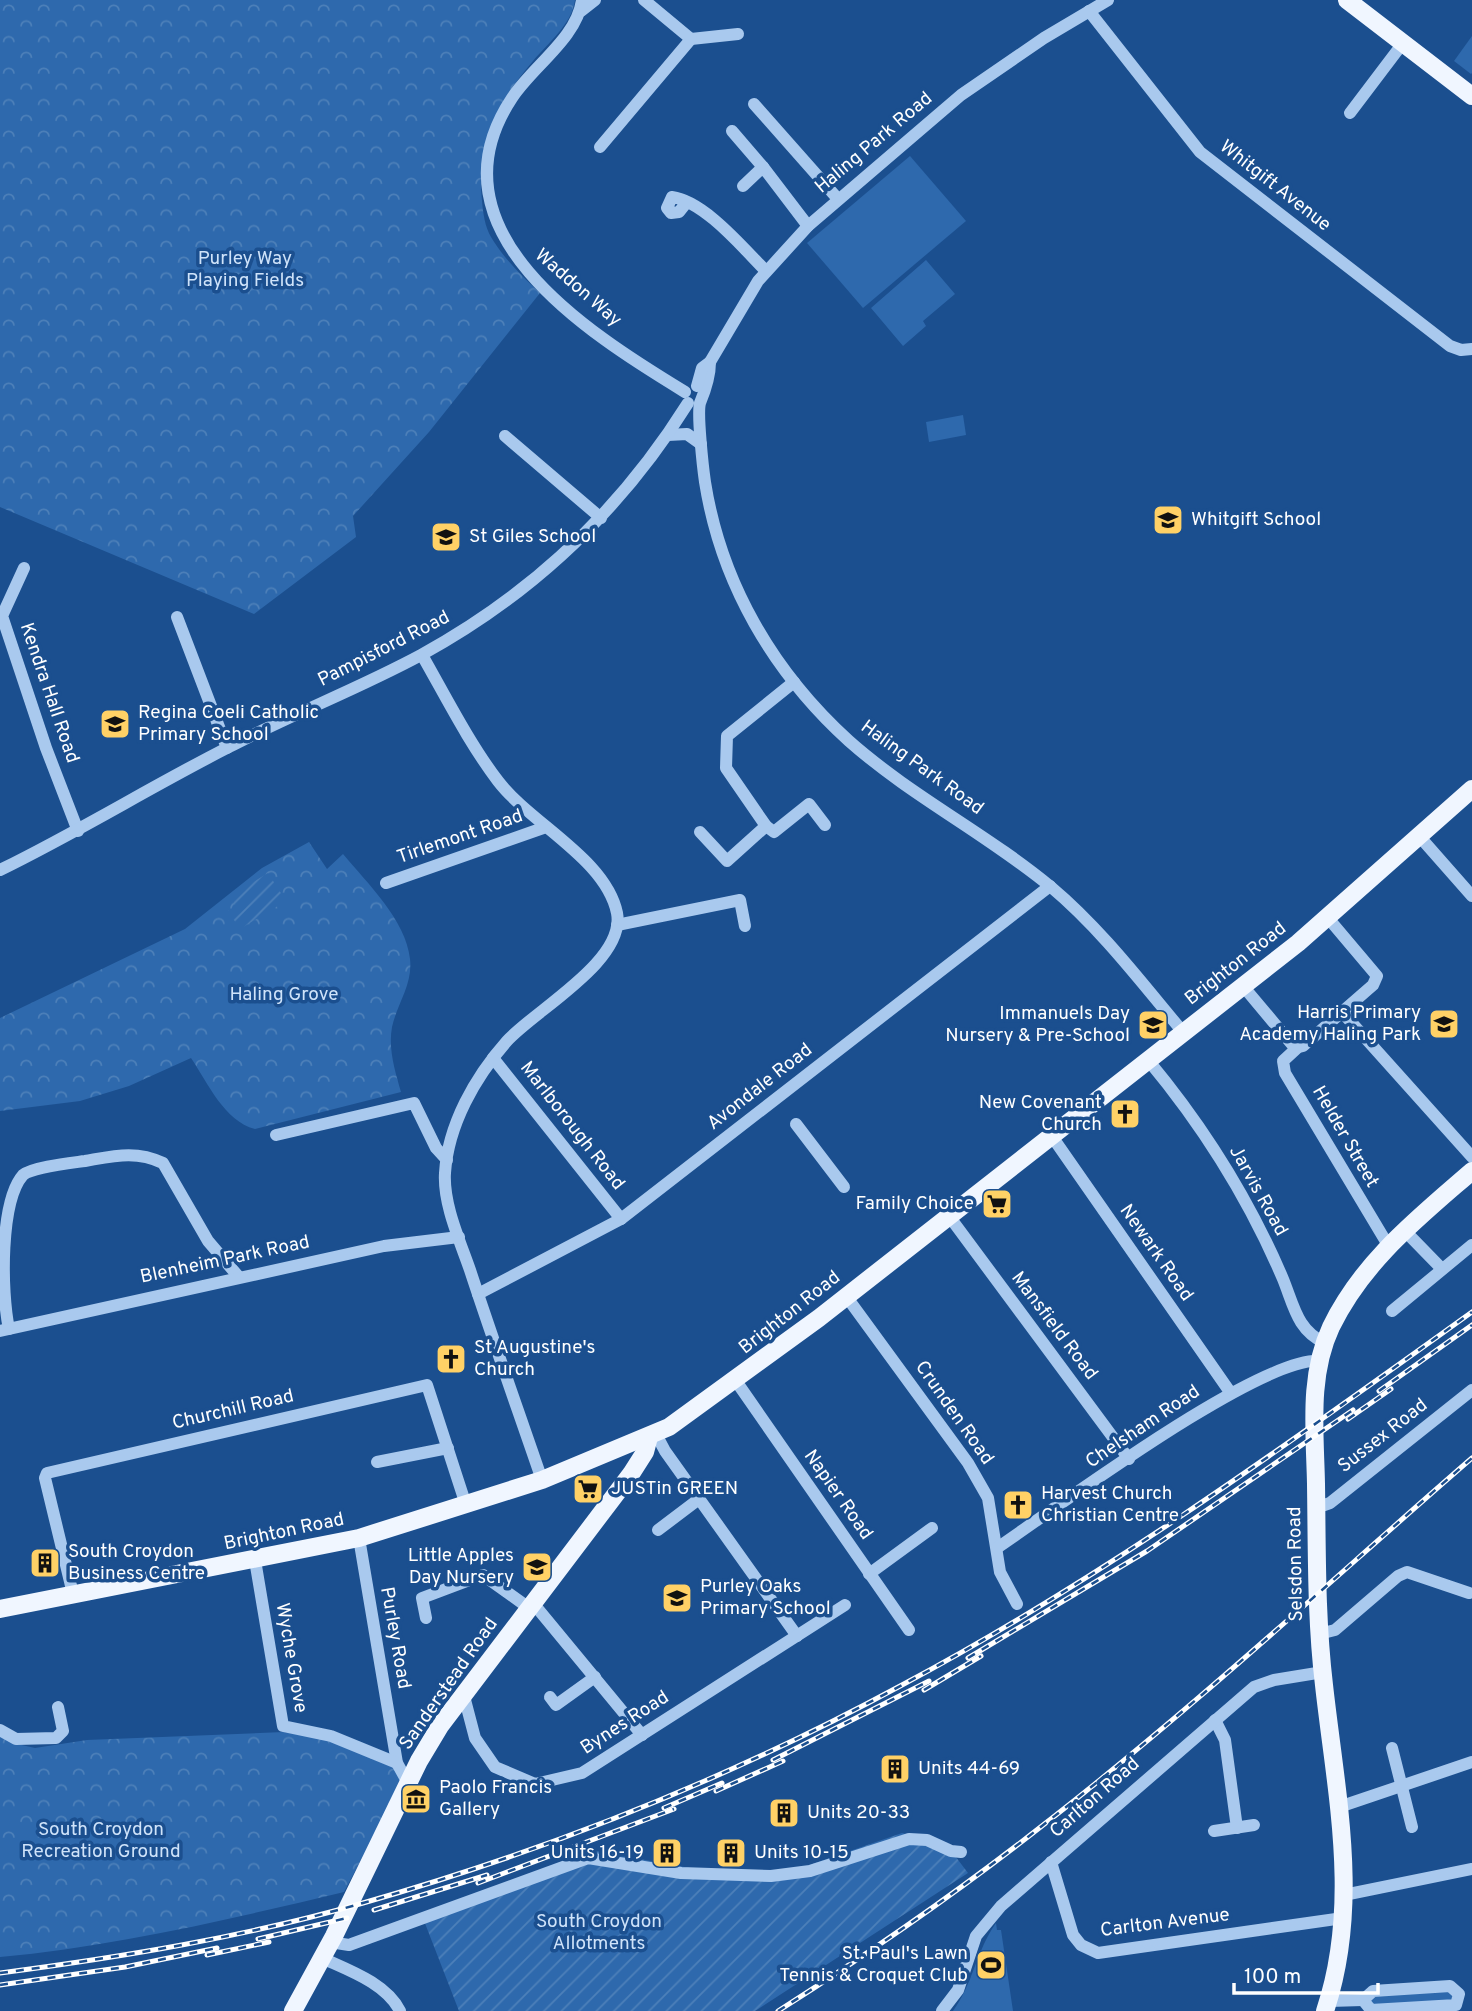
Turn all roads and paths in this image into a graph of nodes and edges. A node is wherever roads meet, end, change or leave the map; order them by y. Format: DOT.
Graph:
graph roads {
  1 [pos="595,0"];
  2 [pos="644,0"];
  3 [pos="1108,0"];
  4 [pos="1348,0"];
  5 [pos="582,5"];
  6 [pos="1089,11"];
  7 [pos="738,34"];
  8 [pos="691,38"];
  9 [pos="1403,43"];
  10 [pos="1472,96"];
  11 [pos="754,104"];
  12 [pos="1350,113"];
  13 [pos="732,131"];
  14 [pos="600,147"];
  15 [pos="763,167"];
  16 [pos="743,186"];
  17 [pos="838,199"];
  18 [pos="687,202"];
  19 [pos="808,226"];
  20 [pos="765,271"];
  21 [pos="1472,349"];
  22 [pos="695,395"];
  23 [pos="668,435"];
  24 [pos="505,436"];
  25 [pos="701,444"];
  26 [pos="601,518"];
  27 [pos="24,568"];
  28 [pos="177,617"];
  29 [pos="422,654"];
  30 [pos="794,681"];
  31 [pos="227,748"];
  32 [pos="1472,789"];
  33 [pos="825,825"];
  34 [pos="766,826"];
  35 [pos="545,827"];
  36 [pos="79,831"];
  37 [pos="700,832"];
  38 [pos="1420,837"];
  39 [pos="0,870"];
  40 [pos="386,883"];
  41 [pos="1050,886"];
  42 [pos="1472,896"];
  43 [pos="1328,918"];
  44 [pos="617,925"];
  45 [pos="745,926"];
  46 [pos="1243,986"];
  47 [pos="1342,1012"];
  48 [pos="1183,1032"];
  49 [pos="1296,1048"];
  50 [pos="493,1058"];
  51 [pos="1148,1060"];
  52 [pos="796,1124"];
  53 [pos="276,1135"];
  54 [pos="1051,1135"];
  55 [pos="1472,1157"];
  56 [pos="447,1160"];
  57 [pos="1472,1171"];
  58 [pos="844,1187"];
  59 [pos="949,1216"];
  60 [pos="621,1219"];
  61 [pos="1404,1230"];
  62 [pos="459,1237"];
  63 [pos="1388,1245"];
  64 [pos="1472,1245"];
  65 [pos="1442,1269"];
  66 [pos="238,1276"];
  67 [pos="478,1294"];
  68 [pos="846,1296"];
  69 [pos="1392,1311"];
  70 [pos="5,1330"];
  71 [pos="1323,1352"];
  72 [pos="736,1381"];
  73 [pos="1472,1390"];
  74 [pos="1230,1392"];
  75 [pos="652,1436"];
  76 [pos="627,1446"];
  77 [pos="448,1448"];
  78 [pos="1129,1459"];
  79 [pos="377,1462"];
  80 [pos="631,1474"];
  81 [pos="542,1480"];
  82 [pos="699,1499"];
  83 [pos="466,1505"];
  84 [pos="1316,1508"];
  85 [pos="932,1528"];
  86 [pos="658,1531"];
  87 [pos="359,1538"];
  88 [pos="997,1548"];
  89 [pos="254,1560"];
  90 [pos="869,1574"];
  91 [pos="1469,1593"];
  92 [pos="73,1594"];
  93 [pos="1017,1604"];
  94 [pos="531,1605"];
  95 [pos="845,1605"];
  96 [pos="0,1609"];
  97 [pos="426,1618"];
  98 [pos="909,1630"];
  99 [pos="1319,1634"];
  100 [pos="797,1636"];
  101 [pos="1323,1672"];
  102 [pos="595,1677"];
  103 [pos="464,1696"];
  104 [pos="550,1697"];
  105 [pos="58,1707"];
  106 [pos="1215,1720"];
  107 [pos="0,1730"];
  108 [pos="642,1735"];
  109 [pos="1392,1748"];
  110 [pos="1472,1762"];
  111 [pos="397,1763"];
  112 [pos="408,1783"];
  113 [pos="1401,1786"];
  114 [pos="1339,1807"];
  115 [pos="1254,1825"];
  116 [pos="1412,1827"];
  117 [pos="1237,1828"];
  118 [pos="1214,1831"];
  119 [pos="961,1852"];
  120 [pos="1051,1862"];
  121 [pos="1472,1869"];
  122 [pos="1344,1895"];
  123 [pos="1343,1918"];
  124 [pos="326,1950"];
  125 [pos="1409,1989"];
  126 [pos="1363,2000"];
  127 [pos="1327,2006"];
  128 [pos="1409,2009"];
  129 [pos="293,2011"];
  130 [pos="400,2011"];
  131 [pos="942,2011"];
  1 -- 5 [label="street, Waddon Way"];
  2 -- 8 [label="street"];
  3 -- 6 [label="street, Haling Park Road"];
  4 -- 9 [label="main road"];
  5 -- 22 [label="street, Waddon Way"];
  6 -- 17 [label="street, Haling Park Road"];
  6 -- 21 [label="street, Whitgift Avenue"];
  7 -- 8 [label="street"];
  8 -- 14 [label="street"];
  9 -- 10 [label="main road"];
  9 -- 12 [label="street"];
  11 -- 17 [label="street"];
  13 -- 15 [label="street"];
  15 -- 16 [label="street"];
  15 -- 19 [label="street"];
  17 -- 19 [label="street, Haling Park Road"];
  18 -- 20 [label="street"];
  19 -- 20 [label="street, Haling Park Road"];
  20 -- 22 [label="street, Haling Park Road"];
  22 -- 23 [label="street, Pampisford Road"];
  22 -- 25 [label="street, Haling Park Road"];
  23 -- 25 [label="street"];
  23 -- 26 [label="street, Pampisford Road"];
  24 -- 26 [label="street"];
  25 -- 30 [label="street, Haling Park Road"];
  26 -- 29 [label="street, Pampisford Road"];
  27 -- 36 [label="street, Kendra Hall Road"];
  28 -- 31 [label="street"];
  29 -- 31 [label="street, Pampisford Road"];
  29 -- 35 [label="street"];
  30 -- 34 [label="street"];
  30 -- 41 [label="street, Haling Park Road"];
  31 -- 36 [label="street, Pampisford Road"];
  32 -- 38 [label="main road, Brighton Road"];
  33 -- 34 [label="street"];
  34 -- 37 [label="street"];
  35 -- 40 [label="street, Tirlemont Road"];
  35 -- 44 [label="street"];
  36 -- 39 [label="street, Pampisford Road"];
  38 -- 42 [label="street"];
  38 -- 43 [label="main road, Brighton Road"];
  41 -- 48 [label="street, Haling Park Road"];
  41 -- 60 [label="street, Avondale Road"];
  43 -- 46 [label="main road, Brighton Road"];
  43 -- 47 [label="street"];
  44 -- 45 [label="street"];
  44 -- 50 [label="street"];
  46 -- 48 [label="main road, Brighton Road"];
  46 -- 49 [label="street"];
  47 -- 49 [label="street"];
  47 -- 55 [label="street"];
  48 -- 51 [label="main road, Brighton Road"];
  49 -- 63 [label="street, Helder Street"];
  50 -- 56 [label="street"];
  50 -- 60 [label="street, Marlborough Road"];
  51 -- 54 [label="main road, Brighton Road"];
  51 -- 71 [label="street, Jarvis Road"];
  52 -- 58 [label="street"];
  53 -- 56 [label="street"];
  54 -- 59 [label="main road, Brighton Road"];
  54 -- 74 [label="street, Newark Road"];
  56 -- 62 [label="street"];
  57 -- 61 [label="main road, Selsdon Road"];
  59 -- 68 [label="main road, Brighton Road"];
  59 -- 78 [label="street, Mansfield Road"];
  60 -- 67 [label="street, Avondale Road"];
  61 -- 63 [label="main road, Selsdon Road"];
  61 -- 65 [label="street"];
  62 -- 66 [label="street, Blenheim Park Road"];
  62 -- 67 [label="street"];
  63 -- 71 [label="main road, Selsdon Road"];
  64 -- 65 [label="street"];
  65 -- 69 [label="street"];
  66 -- 70 [label="street, Blenheim Park Road"];
  66 -- 70 [label="street"];
  67 -- 81 [label="street"];
  68 -- 72 [label="main road, Brighton Road"];
  68 -- 88 [label="street, Crunden Road"];
  71 -- 74 [label="street, Chelsham Road"];
  71 -- 84 [label="main road, Selsdon Road"];
  72 -- 75 [label="main road, Brighton Road"];
  72 -- 90 [label="street, Napier Road"];
  73 -- 84 [label="street, Sussex Road"];
  74 -- 78 [label="street, Chelsham Road"];
  75 -- 76 [label="main road, Brighton Road"];
  75 -- 80 [label="main road, Sanderstead Road"];
  75 -- 82 [label="street"];
  76 -- 80 [label="main road"];
  76 -- 81 [label="main road, Brighton Road"];
  77 -- 79 [label="street"];
  77 -- 83 [label="street, Churchill Road"];
  77 -- 92 [label="street, Churchill Road"];
  78 -- 88 [label="street, Chelsham Road"];
  80 -- 94 [label="main road, Sanderstead Road"];
  81 -- 83 [label="main road, Brighton Road"];
  82 -- 86 [label="street"];
  82 -- 100 [label="street"];
  83 -- 87 [label="main road, Brighton Road"];
  84 -- 99 [label="main road, Selsdon Road"];
  85 -- 90 [label="street"];
  87 -- 89 [label="main road, Brighton Road"];
  87 -- 111 [label="street, Purley Road"];
  88 -- 93 [label="street, Crunden Road"];
  89 -- 92 [label="main road, Brighton Road"];
  89 -- 111 [label="street, Wyche Grove"];
  90 -- 98 [label="street, Napier Road"];
  91 -- 99 [label="street"];
  92 -- 96 [label="main road, Brighton Road"];
  94 -- 97 [label="street"];
  94 -- 102 [label="street"];
  94 -- 103 [label="main road, Sanderstead Road"];
  95 -- 100 [label="street, Bynes Road"];
  99 -- 101 [label="main road, Selsdon Road"];
  100 -- 108 [label="street, Bynes Road"];
  101 -- 106 [label="street, Carlton Road"];
  101 -- 114 [label="main road, Selsdon Road"];
  102 -- 104 [label="street"];
  102 -- 108 [label="street"];
  103 -- 108 [label="street, Bynes Road"];
  103 -- 112 [label="main road, Sanderstead Road"];
  105 -- 107 [label="street"];
  106 -- 117 [label="street"];
  106 -- 120 [label="street, Carlton Road"];
  109 -- 113 [label="street"];
  110 -- 113 [label="street"];
  111 -- 112 [label="street, Purley Road"];
  112 -- 124 [label="main road, Sanderstead Road"];
  113 -- 114 [label="street"];
  113 -- 116 [label="street"];
  114 -- 122 [label="main road, Selsdon Road"];
  115 -- 117 [label="street"];
  117 -- 118 [label="street"];
  119 -- 124 [label="street"];
  120 -- 123 [label="street, Carlton Avenue"];
  120 -- 131 [label="street, Carlton Road"];
  121 -- 122 [label="street"];
  122 -- 123 [label="main road, Selsdon Road"];
  123 -- 127 [label="main road, Selsdon Road"];
  124 -- 129 [label="main road, Sanderstead Road"];
  124 -- 130 [label="street"];
  125 -- 126 [label="street"];
  125 -- 128 [label="street"];
  125 -- 128 [label="street"];
  126 -- 127 [label="street"];
  126 -- 128 [label="street"];
}
